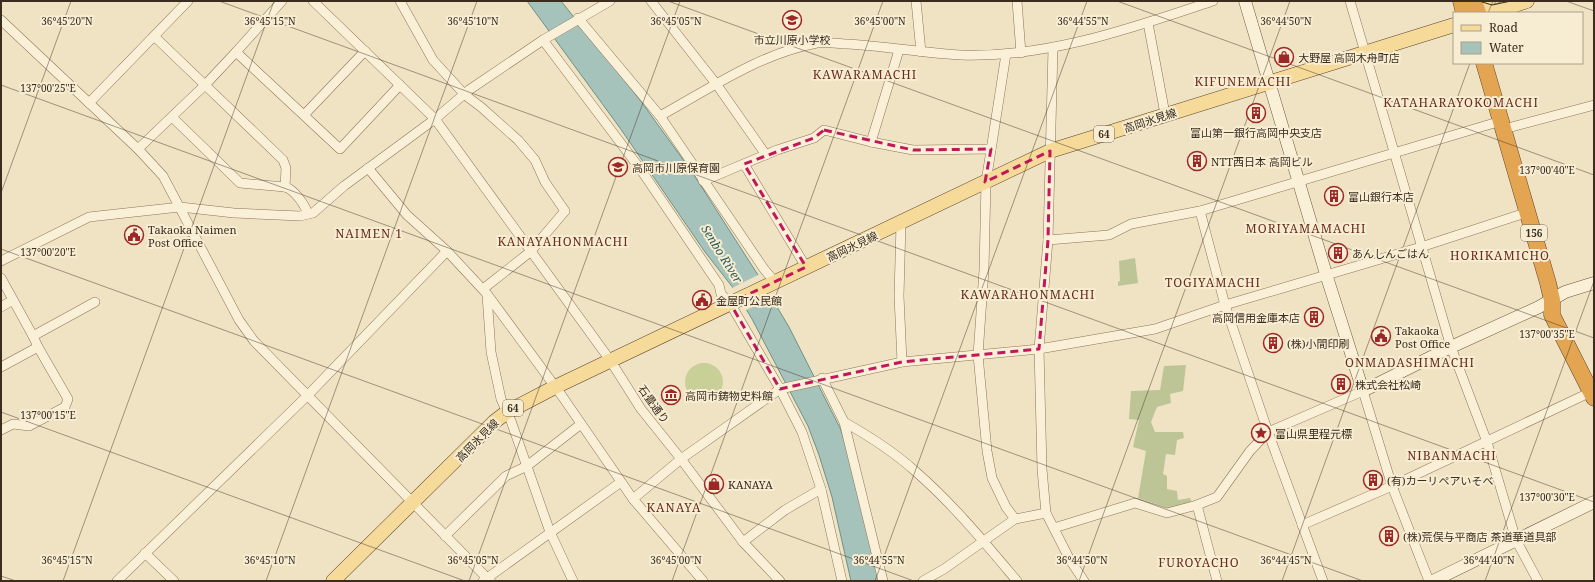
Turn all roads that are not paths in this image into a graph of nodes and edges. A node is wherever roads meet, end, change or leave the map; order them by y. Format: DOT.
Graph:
graph roads {
  1 [pos="188,1"];
  2 [pos="282,1"];
  3 [pos="313,1"];
  4 [pos="400,1"];
  5 [pos="610,1"];
  6 [pos="651,1"];
  7 [pos="916,1"];
  8 [pos="1017,1"];
  9 [pos="1214,1"];
  10 [pos="1245,1"];
  11 [pos="1350,1"];
  12 [pos="1527,1"];
  13 [pos="1494,12"];
  14 [pos="578,18"];
  15 [pos="1,20"];
  16 [pos="1148,23"];
  17 [pos="1453,25"];
  18 [pos="155,37"];
  19 [pos="544,39"];
  20 [pos="1053,48"];
  21 [pos="899,50"];
  22 [pos="365,51"];
  23 [pos="236,52"];
  24 [pos="921,52"];
  25 [pos="1365,52"];
  26 [pos="1021,53"];
  27 [pos="1006,54"];
  28 [pos="1484,64"];
  29 [pos="1270,83"];
  30 [pos="205,85"];
  31 [pos="400,85"];
  32 [pos="717,85"];
  33 [pos="465,95"];
  34 [pos="89,103"];
  35 [pos="1594,106"];
  36 [pos="1165,114"];
  37 [pos="304,115"];
  38 [pos="660,116"];
  39 [pos="172,117"];
  40 [pos="435,119"];
  41 [pos="1502,125"];
  42 [pos="871,142"];
  43 [pos="138,149"];
  44 [pos="992,149"];
  45 [pos="1050,151"];
  46 [pos="1395,153"];
  47 [pos="766,155"];
  48 [pos="744,164"];
  49 [pos="368,168"];
  50 [pos="703,181"];
  51 [pos="1298,181"];
  52 [pos="986,182"];
  53 [pos="285,187"];
  54 [pos="180,207"];
  55 [pos="1200,211"];
  56 [pos="1528,212"];
  57 [pos="308,214"];
  58 [pos="901,223"];
  59 [pos="1048,240"];
  60 [pos="1421,247"];
  61 [pos="447,251"];
  62 [pos="530,252"];
  63 [pos="1,261"];
  64 [pos="806,267"];
  65 [pos="1326,274"];
  66 [pos="1,278"];
  67 [pos="772,282"];
  68 [pos="1594,283"];
  69 [pos="485,291"];
  70 [pos="13,300"];
  71 [pos="1552,300"];
  72 [pos="95,302"];
  73 [pos="734,302"];
  74 [pos="1225,305"];
  75 [pos="1,307"];
  76 [pos="33,336"];
  77 [pos="38,346"];
  78 [pos="1451,347"];
  79 [pos="1038,349"];
  80 [pos="978,355"];
  81 [pos="610,360"];
  82 [pos="902,362"];
  83 [pos="1,367"];
  84 [pos="821,379"];
  85 [pos="555,387"];
  86 [pos="782,388"];
  87 [pos="1363,391"];
  88 [pos="1593,394"];
  89 [pos="307,396"];
  90 [pos="507,412"];
  91 [pos="844,422"];
  92 [pos="581,424"];
  93 [pos="1,430"];
  94 [pos="1268,432"];
  95 [pos="1487,442"];
  96 [pos="681,459"];
  97 [pos="527,466"];
  98 [pos="621,482"];
  99 [pos="1392,486"];
  100 [pos="820,489"];
  101 [pos="633,499"];
  102 [pos="1594,502"];
  103 [pos="413,504"];
  104 [pos="1197,505"];
  105 [pos="1046,513"];
  106 [pos="1015,519"];
  107 [pos="1302,525"];
  108 [pos="1054,528"];
  109 [pos="550,532"];
  110 [pos="445,536"];
  111 [pos="1516,540"];
  112 [pos="984,541"];
  113 [pos="743,542"];
  114 [pos="145,553"];
  115 [pos="486,580"];
  116 [pos="117,581"];
  117 [pos="174,581"];
  118 [pos="334,581"];
  119 [pos="573,581"];
  120 [pos="703,581"];
  121 [pos="780,581"];
  122 [pos="842,581"];
  123 [pos="883,581"];
  124 [pos="923,581"];
  125 [pos="1017,581"];
  126 [pos="1084,581"];
  127 [pos="1218,581"];
  128 [pos="1323,581"];
  129 [pos="1429,581"];
  130 [pos="1433,581"];
  131 [pos="1538,581"];
  1 -- 18 [label="street"];
  2 -- 23 [label="street"];
  3 -- 22 [label="street, 石畳通り"];
  4 -- 33 [label="street"];
  5 -- 14 [label="street"];
  6 -- 32 [label="street"];
  7 -- 24 [label="street"];
  8 -- 26 [label="street"];
  9 -- 16 [label="street"];
  10 -- 29 [label="street"];
  11 -- 25 [label="street"];
  12 -- 13 [label="main road"];
  14 -- 19 [label="street"];
  14 -- 38 [label="street"];
  15 -- 34 [label="street"];
  16 -- 20 [label="street"];
  16 -- 36 [label="street"];
  17 -- 25 [label="main road, 高岡氷見線 / 64"];
  18 -- 30 [label="street"];
  18 -- 34 [label="street"];
  19 -- 33 [label="street"];
  19 -- 73 [label="street"];
  20 -- 26 [label="street"];
  20 -- 45 [label="street"];
  21 -- 24 [label="street"];
  21 -- 32 [label="street"];
  21 -- 42 [label="street"];
  22 -- 31 [label="street, 石畳通り"];
  22 -- 37 [label="street"];
  23 -- 30 [label="street"];
  23 -- 37 [label="street"];
  24 -- 27 [label="street"];
  25 -- 29 [label="main road, 高岡氷見線 / 64"];
  25 -- 46 [label="street"];
  26 -- 27 [label="street"];
  27 -- 44 [label="street"];
  28 -- 41 [label="highway, 156"];
  29 -- 36 [label="main road, 高岡氷見線 / 64"];
  29 -- 51 [label="street"];
  30 -- 39 [label="street"];
  30 -- 53 [label="street"];
  31 -- 37 [label="street"];
  31 -- 40 [label="street, 石畳通り"];
  32 -- 38 [label="street"];
  32 -- 47 [label="street"];
  33 -- 40 [label="street"];
  33 -- 62 [label="street"];
  34 -- 43 [label="street"];
  35 -- 41 [label="street"];
  36 -- 45 [label="main road, 高岡氷見線 / 64"];
  38 -- 50 [label="street"];
  39 -- 43 [label="street"];
  39 -- 53 [label="street"];
  40 -- 49 [label="street"];
  40 -- 62 [label="street, 石畳通り"];
  41 -- 46 [label="street"];
  41 -- 56 [label="highway, 156"];
  42 -- 44 [label="street"];
  42 -- 47 [label="street"];
  43 -- 54 [label="street"];
  44 -- 52 [label="street"];
  45 -- 52 [label="main road, 高岡氷見線 / 64"];
  45 -- 59 [label="street"];
  46 -- 51 [label="street"];
  46 -- 60 [label="street"];
  47 -- 48 [label="street"];
  48 -- 50 [label="street"];
  48 -- 64 [label="street"];
  49 -- 57 [label="street"];
  49 -- 61 [label="street"];
  50 -- 67 [label="street"];
  51 -- 55 [label="street"];
  51 -- 65 [label="street"];
  52 -- 58 [label="main road, 高岡氷見線 / 64"];
  52 -- 80 [label="street"];
  53 -- 57 [label="street"];
  54 -- 57 [label="street"];
  54 -- 63 [label="street"];
  54 -- 89 [label="street"];
  55 -- 59 [label="street"];
  55 -- 74 [label="street"];
  56 -- 60 [label="street"];
  56 -- 71 [label="highway, 156"];
  58 -- 64 [label="main road, 高岡氷見線 / 64"];
  58 -- 82 [label="street"];
  59 -- 79 [label="street"];
  60 -- 65 [label="street"];
  60 -- 78 [label="street"];
  61 -- 69 [label="street"];
  61 -- 89 [label="street"];
  62 -- 69 [label="street"];
  62 -- 81 [label="street, 石畳通り"];
  64 -- 67 [label="main road, 高岡氷見線 / 64"];
  65 -- 74 [label="street"];
  65 -- 87 [label="street"];
  66 -- 70 [label="street"];
  67 -- 73 [label="main road, 64"];
  68 -- 71 [label="street"];
  69 -- 85 [label="street"];
  69 -- 90 [label="street"];
  70 -- 75 [label="street"];
  70 -- 76 [label="street"];
  71 -- 78 [label="street"];
  71 -- 88 [label="highway, 156"];
  72 -- 76 [label="street"];
  73 -- 81 [label="main road, 高岡氷見線 / 64"];
  73 -- 86 [label="street"];
  74 -- 79 [label="street"];
  74 -- 94 [label="street"];
  76 -- 77 [label="street"];
  77 -- 83 [label="street"];
  77 -- 93 [label="street"];
  78 -- 87 [label="street"];
  78 -- 95 [label="street"];
  79 -- 80 [label="street"];
  79 -- 105 [label="street"];
  80 -- 82 [label="street"];
  80 -- 106 [label="street"];
  81 -- 85 [label="main road, 高岡氷見線 / 64"];
  81 -- 96 [label="street, 石畳通り"];
  82 -- 84 [label="street"];
  84 -- 86 [label="street"];
  84 -- 91 [label="street"];
  85 -- 90 [label="main road, 高岡氷見線 / 64"];
  85 -- 92 [label="street"];
  86 -- 96 [label="street"];
  86 -- 100 [label="street"];
  87 -- 94 [label="street"];
  87 -- 99 [label="street"];
  88 -- 95 [label="street"];
  89 -- 103 [label="street"];
  89 -- 114 [label="street"];
  90 -- 97 [label="street"];
  90 -- 103 [label="main road, 高岡氷見線 / 64"];
  91 -- 112 [label="street"];
  91 -- 123 [label="street"];
  92 -- 97 [label="street"];
  92 -- 98 [label="street"];
  94 -- 104 [label="street"];
  94 -- 107 [label="street"];
  95 -- 99 [label="street"];
  95 -- 111 [label="street"];
  96 -- 101 [label="street"];
  96 -- 113 [label="street, 石畳通り"];
  97 -- 109 [label="street"];
  97 -- 110 [label="street"];
  98 -- 101 [label="street"];
  98 -- 109 [label="street"];
  99 -- 107 [label="street"];
  99 -- 129 [label="street"];
  100 -- 113 [label="street"];
  100 -- 122 [label="street"];
  101 -- 120 [label="street"];
  102 -- 111 [label="street"];
  103 -- 110 [label="street"];
  103 -- 118 [label="main road, 高岡氷見線 / 64"];
  104 -- 108 [label="street"];
  104 -- 127 [label="street"];
  105 -- 106 [label="street"];
  105 -- 108 [label="street"];
  106 -- 112 [label="street"];
  107 -- 128 [label="street"];
  108 -- 126 [label="street"];
  109 -- 115 [label="street"];
  109 -- 119 [label="street"];
  110 -- 115 [label="street"];
  111 -- 130 [label="street"];
  111 -- 131 [label="street"];
  112 -- 124 [label="street"];
  112 -- 125 [label="street"];
  113 -- 121 [label="street, 石畳通り"];
  114 -- 116 [label="street"];
  114 -- 117 [label="street"];
}
